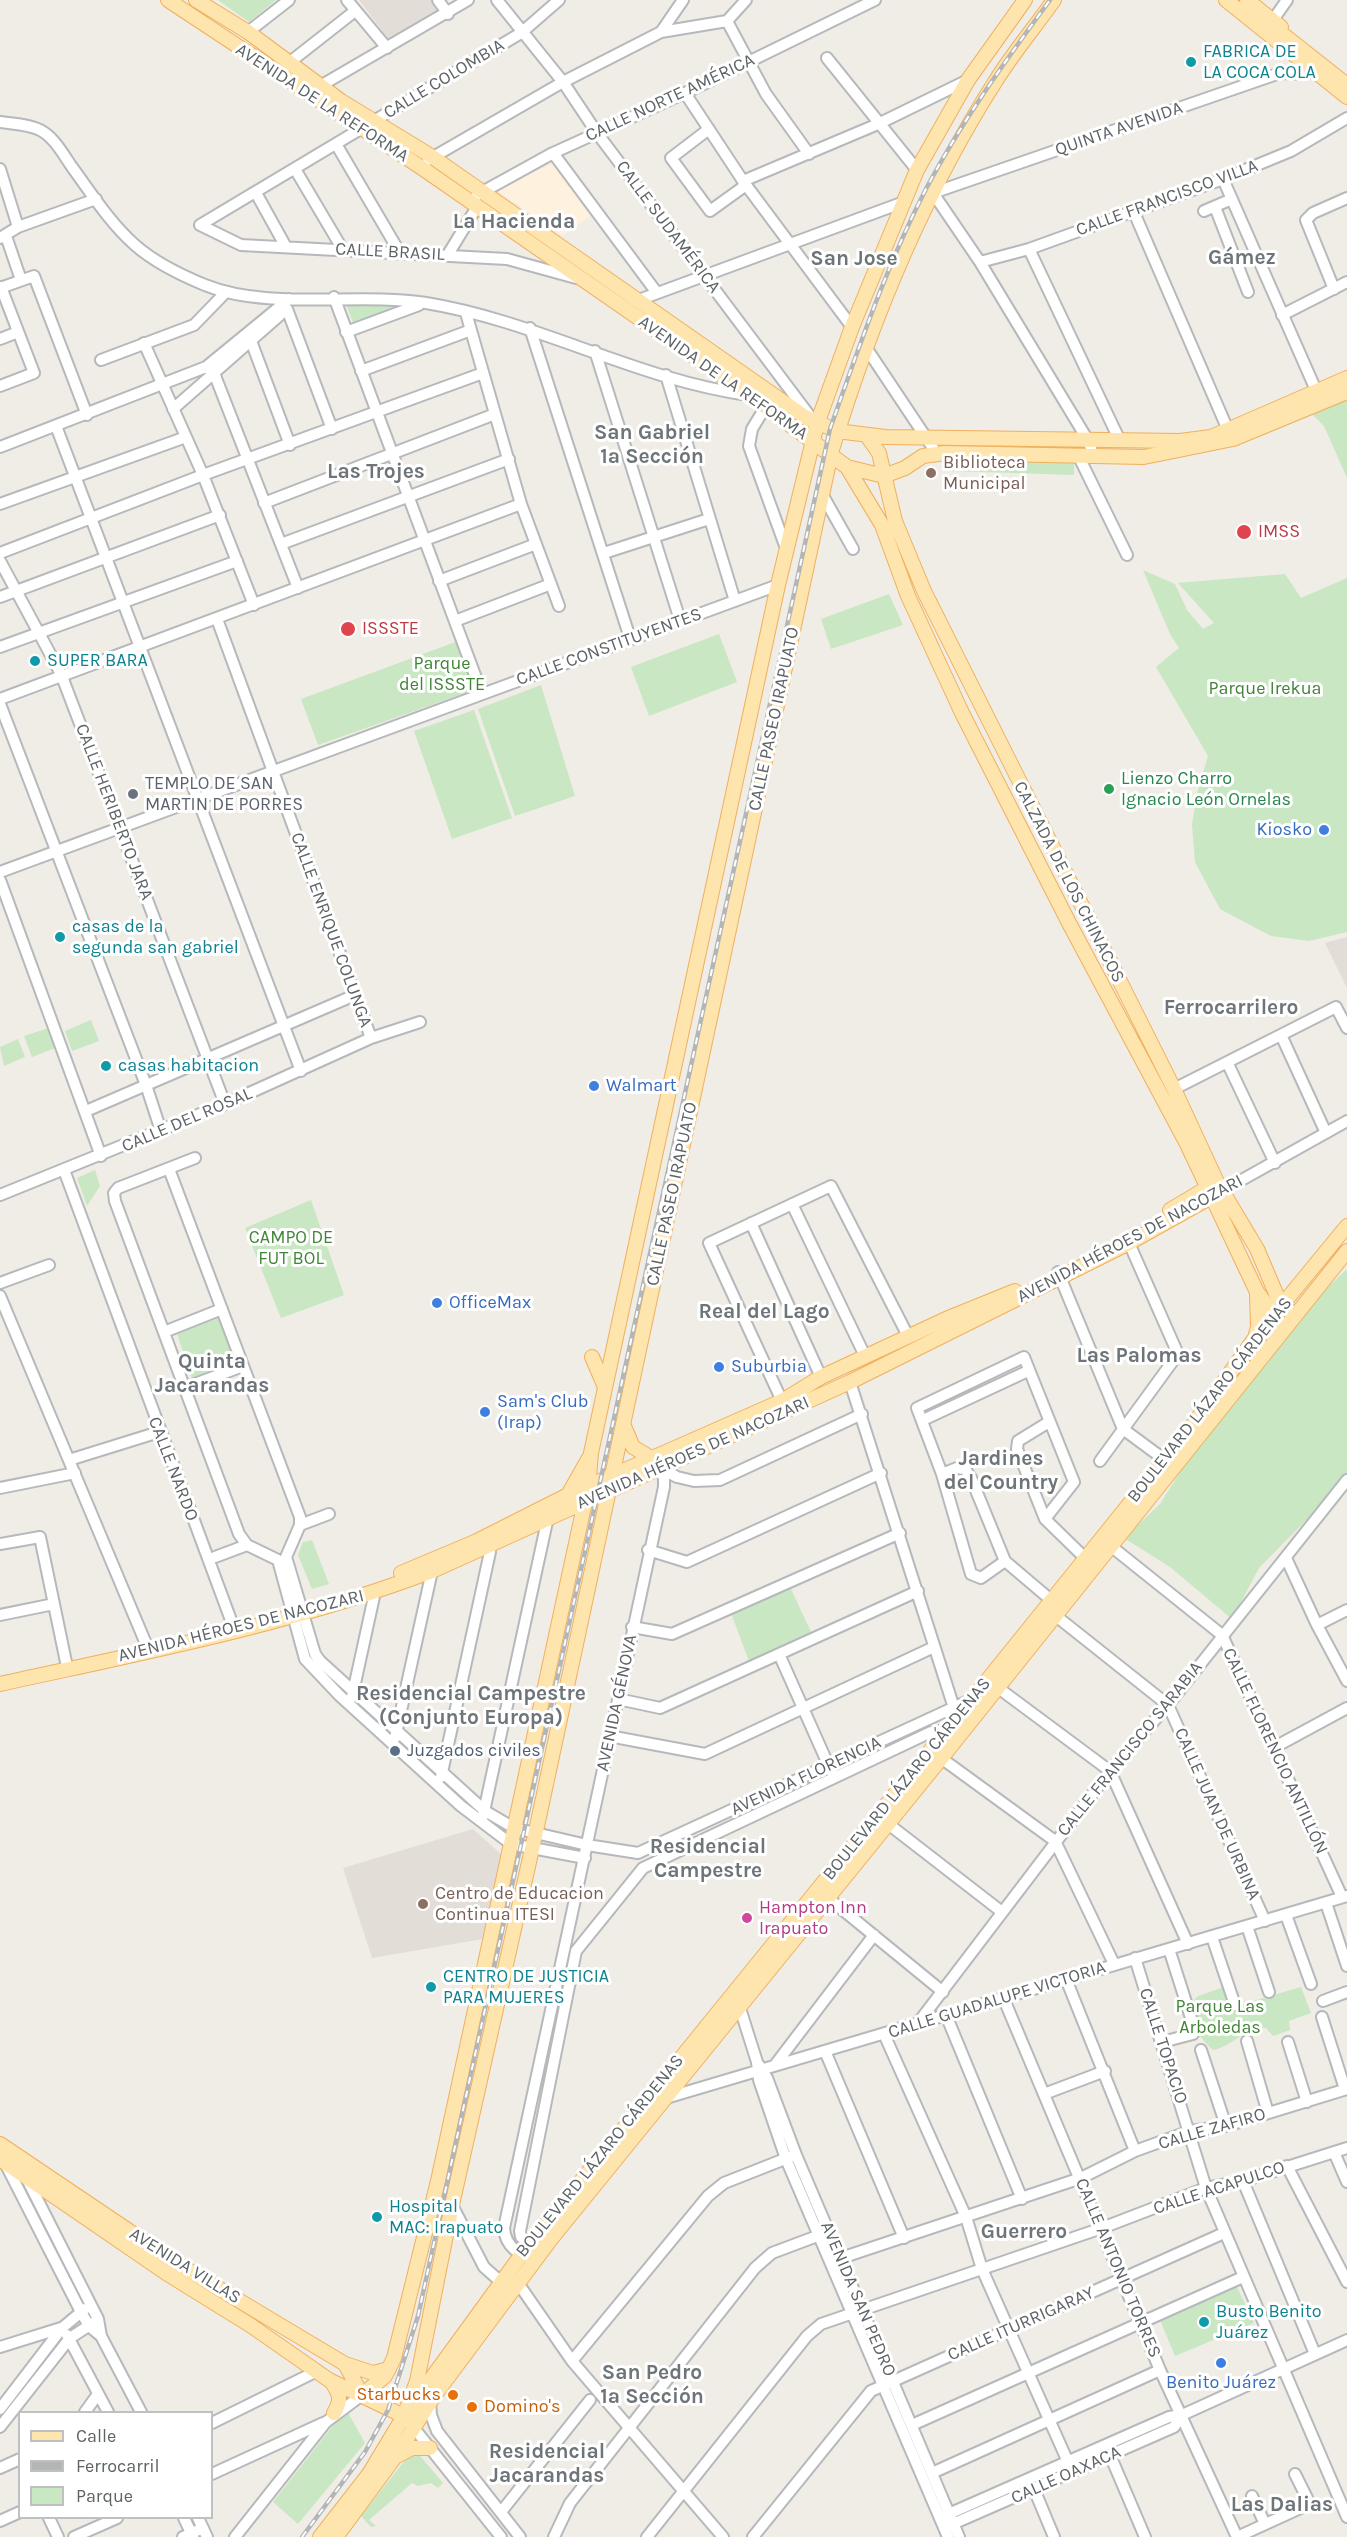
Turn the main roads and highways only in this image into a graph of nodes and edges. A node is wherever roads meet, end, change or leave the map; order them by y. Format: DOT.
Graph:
graph roads {
  1 [pos="196,0"];
  2 [pos="1025,0"];
  3 [pos="1054,0"];
  4 [pos="1215,0"];
  5 [pos="1226,0"];
  6 [pos="1239,0"];
  7 [pos="1248,0"];
  8 [pos="177,2"];
  9 [pos="1327,76"];
  10 [pos="1347,85"];
  11 [pos="315,90"];
  12 [pos="1347,98"];
  13 [pos="427,162"];
  14 [pos="476,201"];
  15 [pos="1347,378"];
  16 [pos="1347,392"];
  17 [pos="1319,397"];
  18 [pos="1292,399"];
  19 [pos="1293,414"];
  20 [pos="815,423"];
  21 [pos="837,431"];
  22 [pos="1230,435"];
  23 [pos="867,436"];
  24 [pos="813,441"];
  25 [pos="1143,442"];
  26 [pos="1029,448"];
  27 [pos="1091,448"];
  28 [pos="831,453"];
  29 [pos="1144,457"];
  30 [pos="847,467"];
  31 [pos="904,468"];
  32 [pos="885,476"];
  33 [pos="825,479"];
  34 [pos="890,504"];
  35 [pos="914,568"];
  36 [pos="900,574"];
  37 [pos="1018,781"];
  38 [pos="1002,790"];
  39 [pos="1215,1189"];
  40 [pos="1347,1226"];
  41 [pos="1347,1251"];
  42 [pos="1059,1274"];
  43 [pos="1270,1280"];
  44 [pos="1298,1287"];
  45 [pos="1257,1292"];
  46 [pos="1278,1311"];
  47 [pos="1295,1317"];
  48 [pos="1286,1328"];
  49 [pos="1255,1338"];
  50 [pos="592,1357"];
  51 [pos="605,1387"];
  52 [pos="623,1424"];
  53 [pos="591,1454"];
  54 [pos="657,1463"];
  55 [pos="610,1484"];
  56 [pos="588,1488"];
  57 [pos="568,1495"];
  58 [pos="583,1503"];
  59 [pos="544,1513"];
  60 [pos="297,1610"];
  61 [pos="148,1648"];
  62 [pos="0,1676"];
  63 [pos="0,1684"];
  64 [pos="0,2144"];
  65 [pos="6,2159"];
  66 [pos="76,2196"];
  67 [pos="57,2199"];
  68 [pos="501,2282"];
  69 [pos="494,2315"];
  70 [pos="345,2364"];
  71 [pos="390,2369"];
  72 [pos="329,2380"];
  73 [pos="362,2395"];
  74 [pos="432,2398"];
  75 [pos="404,2416"];
  76 [pos="330,2417"];
  77 [pos="414,2427"];
  78 [pos="430,2448"];
  79 [pos="395,2457"];
  80 [pos="320,2537"];
  81 [pos="336,2537"];
  1 -- 11 [label="main road, AVENIDA DE LA REFORMA"];
  2 -- 20 [label="main road, CALLE PASEO IRAPUATO"];
  3 -- 21 [label="main road, CALLE PASEO IRAPUATO"];
  4 -- 9 [label="main road"];
  5 -- 9 [label="main road"];
  6 -- 9 [label="main road"];
  7 -- 9 [label="main road"];
  8 -- 11 [label="main road, AVENIDA DE LA REFORMA"];
  9 -- 10 [label="main road"];
  9 -- 12 [label="main road"];
  11 -- 13 [label="main road, AVENIDA DE LA REFORMA"];
  11 -- 13 [label="main road, AVENIDA DE LA REFORMA"];
  13 -- 14 [label="main road, AVENIDA DE LA REFORMA"];
  14 -- 20 [label="main road, AVENIDA DE LA REFORMA"];
  14 -- 24 [label="main road, AVENIDA DE LA REFORMA"];
  15 -- 17 [label="main road, AVENIDA DE LA REFORMA"];
  16 -- 17 [label="main road, AVENIDA DE LA REFORMA"];
  17 -- 18 [label="main road, AVENIDA DE LA REFORMA"];
  17 -- 19 [label="main road, AVENIDA DE LA REFORMA"];
  18 -- 19 [label="main road"];
  18 -- 22 [label="main road, AVENIDA DE LA REFORMA"];
  19 -- 22 [label="main road, AVENIDA DE LA REFORMA"];
  20 -- 21 [label="main road, AVENIDA DE LA REFORMA"];
  20 -- 24 [label="main road, CALLE PASEO IRAPUATO"];
  21 -- 23 [label="main road, AVENIDA DE LA REFORMA"];
  21 -- 28 [label="main road, CALLE PASEO IRAPUATO"];
  22 -- 25 [label="main road, AVENIDA DE LA REFORMA"];
  22 -- 29 [label="main road, AVENIDA DE LA REFORMA"];
  23 -- 26 [label="main road, AVENIDA DE LA REFORMA"];
  23 -- 32 [label="main road, CALZADA DE LOS CHINACOS"];
  24 -- 28 [label="main road, AVENIDA DE LA REFORMA"];
  24 -- 51 [label="main road, CALLE PASEO IRAPUATO"];
  25 -- 27 [label="main road, AVENIDA DE LA REFORMA"];
  25 -- 29 [label="main road"];
  26 -- 27 [label="main road, AVENIDA DE LA REFORMA"];
  26 -- 27 [label="main road, AVENIDA DE LA REFORMA"];
  26 -- 31 [label="main road, AVENIDA DE LA REFORMA"];
  27 -- 29 [label="main road, AVENIDA DE LA REFORMA"];
  28 -- 30 [label="main road, AVENIDA DE LA REFORMA"];
  28 -- 33 [label="main road, CALLE PASEO IRAPUATO"];
  30 -- 32 [label="main road, AVENIDA DE LA REFORMA"];
  30 -- 33 [label="main road"];
  30 -- 36 [label="main road, CALZADA DE LOS CHINACOS"];
  31 -- 32 [label="main road, AVENIDA DE LA REFORMA"];
  31 -- 34 [label="main road"];
  32 -- 34 [label="main road, CALZADA DE LOS CHINACOS"];
  33 -- 52 [label="main road, CALLE PASEO IRAPUATO"];
  34 -- 35 [label="main road, CALZADA DE LOS CHINACOS"];
  35 -- 36 [label="main road"];
  35 -- 37 [label="main road, CALZADA DE LOS CHINACOS"];
  36 -- 38 [label="main road, CALZADA DE LOS CHINACOS"];
  37 -- 38 [label="main road"];
  37 -- 39 [label="main road, CALZADA DE LOS CHINACOS"];
  38 -- 39 [label="main road, CALZADA DE LOS CHINACOS"];
  39 -- 42 [label="main road, AVENIDA HÉROES DE NACOZARI"];
  39 -- 42 [label="main road, AVENIDA HÉROES DE NACOZARI"];
  39 -- 43 [label="main road, CALZADA DE LOS CHINACOS"];
  39 -- 45 [label="main road, CALZADA DE LOS CHINACOS"];
  40 -- 44 [label="main road, BOULEVARD LÁZARO CÁRDENAS"];
  41 -- 47 [label="main road, BOULEVARD LÁZARO CÁRDENAS"];
  42 -- 54 [label="main road, AVENIDA HÉROES DE NACOZARI"];
  42 -- 54 [label="main road, AVENIDA HÉROES DE NACOZARI"];
  43 -- 44 [label="main road"];
  43 -- 46 [label="main road, CALZADA DE LOS CHINACOS"];
  44 -- 46 [label="main road, BOULEVARD LÁZARO CÁRDENAS"];
  45 -- 46 [label="main road, CALZADA DE LOS CHINACOS"];
  45 -- 49 [label="main road"];
  46 -- 47 [label="main road, CALZADA DE LOS CHINACOS"];
  46 -- 48 [label="main road, CALZADA DE LOS CHINACOS"];
  46 -- 49 [label="main road, BOULEVARD LÁZARO CÁRDENAS"];
  47 -- 48 [label="main road, BOULEVARD LÁZARO CÁRDENAS"];
  48 -- 69 [label="main road, BOULEVARD LÁZARO CÁRDENAS"];
  49 -- 68 [label="main road, BOULEVARD LÁZARO CÁRDENAS"];
  50 -- 51 [label="main road"];
  51 -- 53 [label="main road, CALLE PASEO IRAPUATO"];
  52 -- 54 [label="main road"];
  52 -- 55 [label="main road, CALLE PASEO IRAPUATO"];
  53 -- 56 [label="main road, CALLE PASEO IRAPUATO"];
  53 -- 57 [label="main road"];
  54 -- 55 [label="main road, AVENIDA HÉROES DE NACOZARI"];
  55 -- 56 [label="main road, AVENIDA HÉROES DE NACOZARI"];
  55 -- 58 [label="main road, AVENIDA HÉROES DE NACOZARI"];
  55 -- 75 [label="main road, CALLE PASEO IRAPUATO"];
  56 -- 57 [label="main road, AVENIDA HÉROES DE NACOZARI"];
  56 -- 58 [label="main road, CALLE PASEO IRAPUATO"];
  57 -- 59 [label="main road, AVENIDA HÉROES DE NACOZARI"];
  58 -- 59 [label="main road, AVENIDA HÉROES DE NACOZARI"];
  58 -- 71 [label="main road, CALLE PASEO IRAPUATO"];
  59 -- 60 [label="main road, AVENIDA HÉROES DE NACOZARI"];
  59 -- 60 [label="main road, AVENIDA HÉROES DE NACOZARI"];
  60 -- 61 [label="main road, AVENIDA HÉROES DE NACOZARI"];
  61 -- 62 [label="main road, AVENIDA HÉROES DE NACOZARI"];
  61 -- 63 [label="main road, AVENIDA HÉROES DE NACOZARI"];
  64 -- 65 [label="main road, AVENIDA VILLAS"];
  65 -- 66 [label="main road, AVENIDA VILLAS"];
  65 -- 67 [label="main road, AVENIDA VILLAS"];
  66 -- 67 [label="main road"];
  66 -- 70 [label="main road, AVENIDA VILLAS"];
  67 -- 72 [label="main road, AVENIDA VILLAS"];
  68 -- 69 [label="main road"];
  68 -- 75 [label="main road, BOULEVARD LÁZARO CÁRDENAS"];
  69 -- 74 [label="main road, BOULEVARD LÁZARO CÁRDENAS"];
  70 -- 71 [label="main road, AVENIDA VILLAS"];
  70 -- 73 [label="main road"];
  71 -- 73 [label="main road"];
  72 -- 73 [label="main road, AVENIDA VILLAS"];
  72 -- 76 [label="main road"];
  73 -- 75 [label="main road, AVENIDA VILLAS"];
  74 -- 75 [label="main road"];
  74 -- 77 [label="main road, BOULEVARD LÁZARO CÁRDENAS"];
  75 -- 77 [label="main road"];
  75 -- 80 [label="main road, BOULEVARD LÁZARO CÁRDENAS"];
  77 -- 79 [label="main road, BOULEVARD LÁZARO CÁRDENAS"];
  78 -- 79 [label="main road"];
  79 -- 81 [label="main road, BOULEVARD LÁZARO CÁRDENAS"];
}
